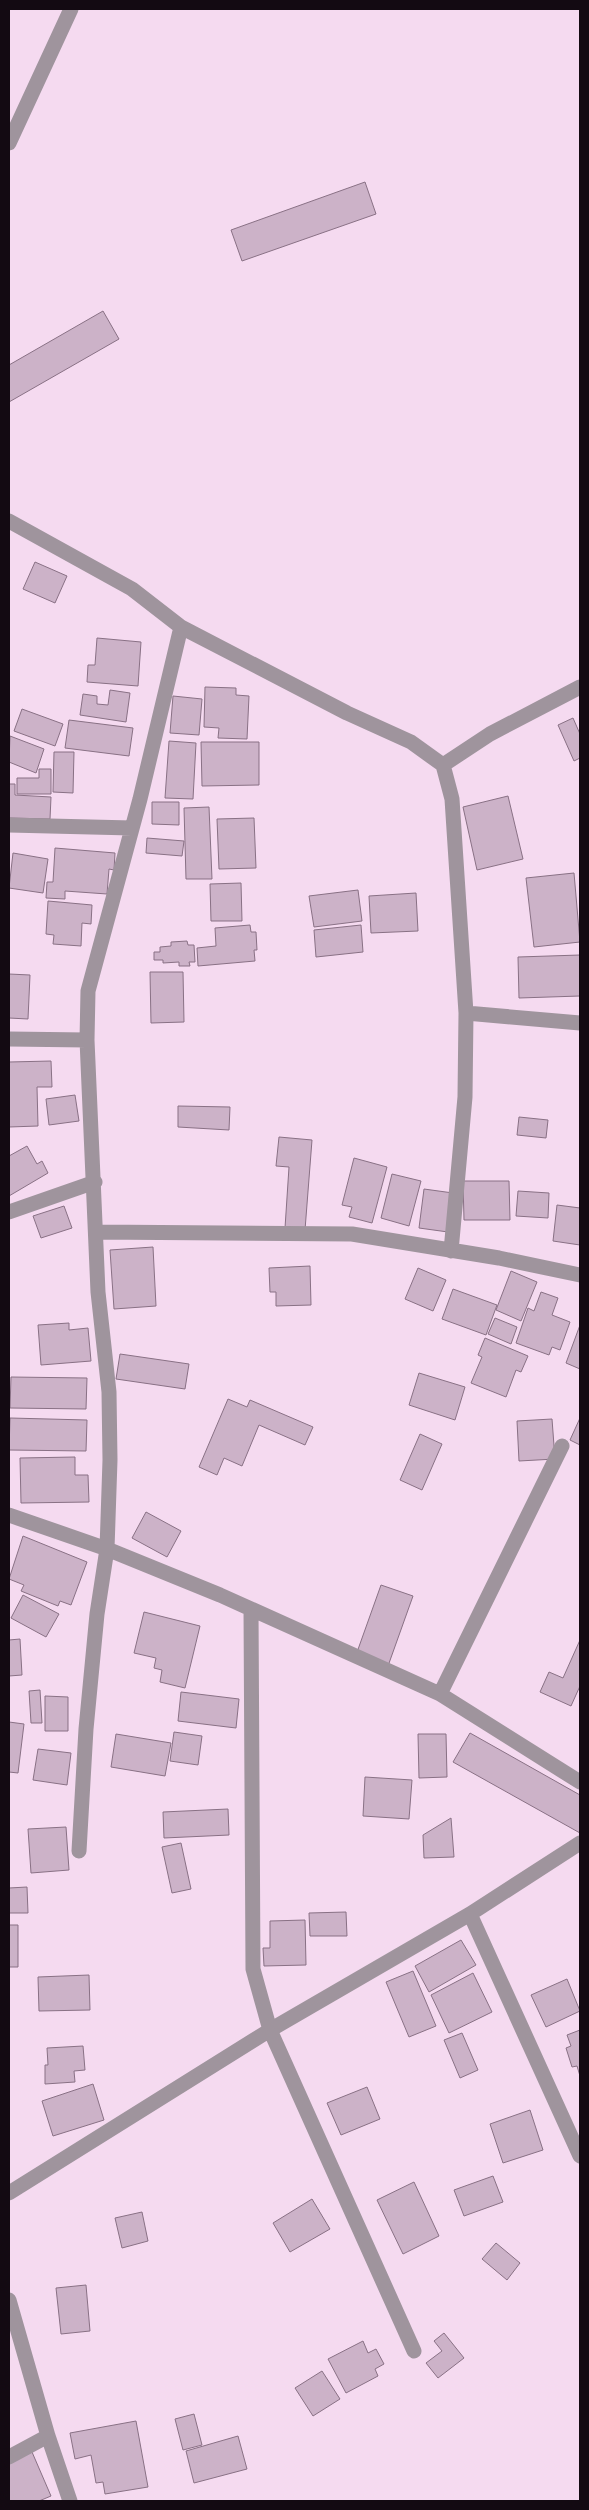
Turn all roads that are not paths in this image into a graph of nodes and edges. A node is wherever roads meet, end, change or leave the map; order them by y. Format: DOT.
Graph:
graph roads {
  1 [pos="71,9"];
  2 [pos="9,143"];
  3 [pos="9,521"];
  4 [pos="181,627"];
  5 [pos="580,687"];
  6 [pos="443,765"];
  7 [pos="9,825"];
  8 [pos="132,828"];
  9 [pos="466,1012"];
  10 [pos="580,1023"];
  11 [pos="9,1039"];
  12 [pos="87,1040"];
  13 [pos="95,1182"];
  14 [pos="9,1212"];
  15 [pos="96,1232"];
  16 [pos="451,1251"];
  17 [pos="580,1275"];
  18 [pos="562,1446"];
  19 [pos="9,1515"];
  20 [pos="108,1549"];
  21 [pos="251,1609"];
  22 [pos="440,1694"];
  23 [pos="580,1782"];
  24 [pos="580,1843"];
  25 [pos="79,1851"];
  26 [pos="470,1914"];
  27 [pos="270,2030"];
  28 [pos="580,2156"];
  29 [pos="9,2193"];
  30 [pos="10,2307"];
  31 [pos="414,2351"];
  32 [pos="48,2436"];
  33 [pos="9,2457"];
  34 [pos="70,2501"];
  1 -- 2 [label="street"];
  3 -- 4 [label="street"];
  4 -- 6 [label="street"];
  4 -- 8 [label="street"];
  5 -- 6 [label="street"];
  6 -- 9 [label="street"];
  7 -- 8 [label="street"];
  8 -- 12 [label="street"];
  9 -- 10 [label="street"];
  9 -- 16 [label="street"];
  11 -- 12 [label="street"];
  12 -- 13 [label="street"];
  13 -- 14 [label="street"];
  13 -- 15 [label="street"];
  15 -- 16 [label="street"];
  15 -- 20 [label="street"];
  16 -- 17 [label="street"];
  18 -- 22 [label="street"];
  19 -- 20 [label="street"];
  20 -- 21 [label="street"];
  20 -- 25 [label="street"];
  21 -- 22 [label="street"];
  21 -- 27 [label="street"];
  22 -- 23 [label="street"];
  24 -- 26 [label="street"];
  26 -- 27 [label="street"];
  26 -- 28 [label="street"];
  27 -- 29 [label="street"];
  27 -- 31 [label="street"];
  30 -- 32 [label="street"];
  32 -- 33 [label="street"];
  32 -- 34 [label="street"];
}
